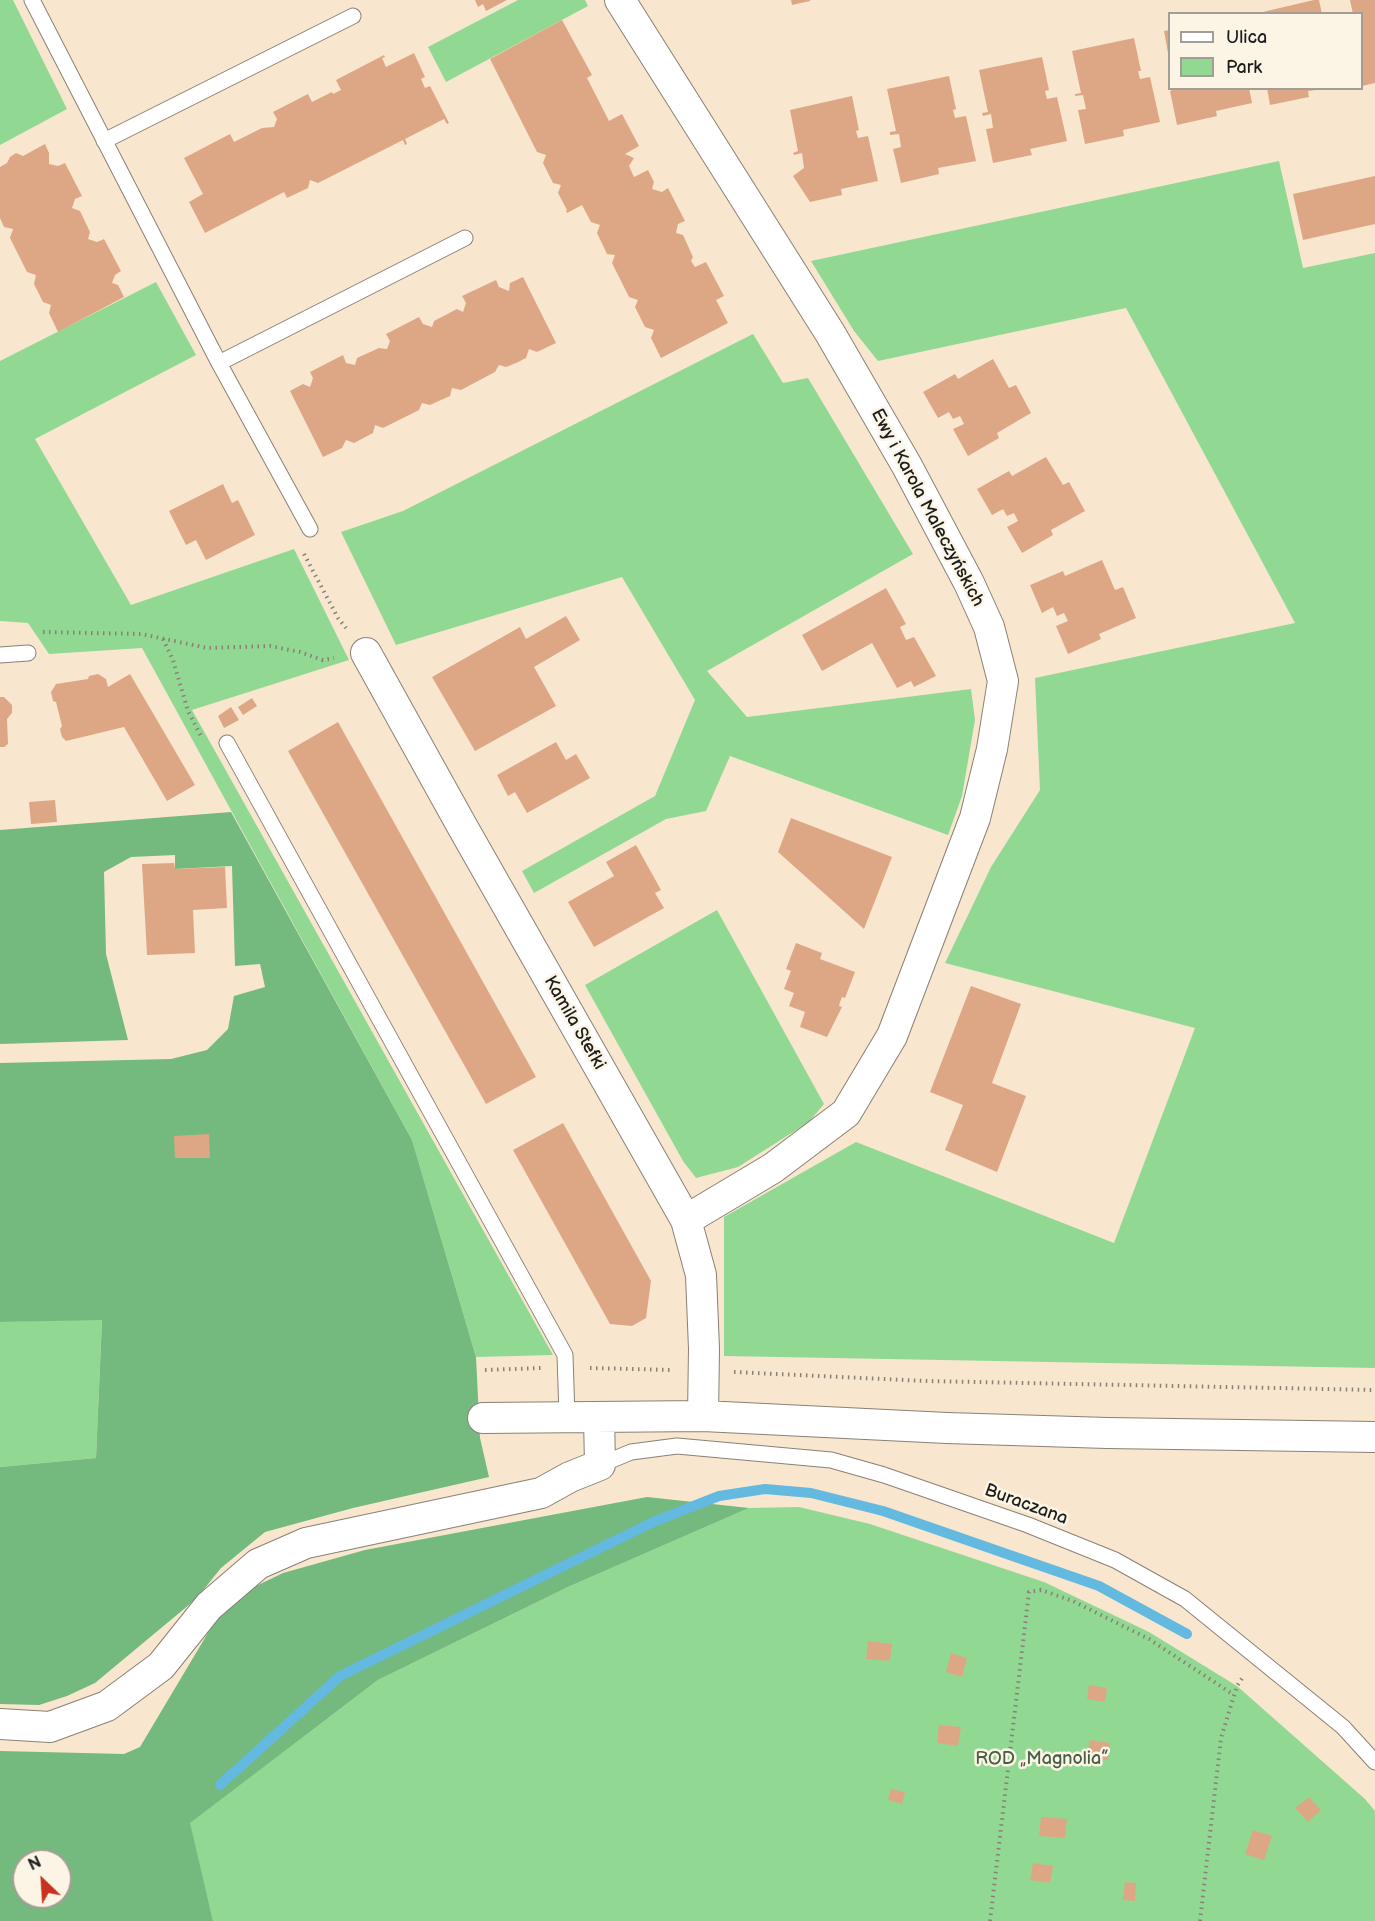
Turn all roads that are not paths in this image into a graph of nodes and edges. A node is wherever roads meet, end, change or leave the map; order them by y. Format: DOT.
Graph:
graph roads {
  1 [pos="32,0"];
  2 [pos="620,0"];
  3 [pos="353,16"];
  4 [pos="104,141"];
  5 [pos="465,238"];
  6 [pos="219,363"];
  7 [pos="309,529"];
  8 [pos="366,652"];
  9 [pos="28,653"];
  10 [pos="0,655"];
  11 [pos="227,743"];
  12 [pos="686,1220"];
  13 [pos="703,1416"];
  14 [pos="567,1417"];
  15 [pos="599,1417"];
  16 [pos="483,1418"];
  17 [pos="1375,1437"];
  18 [pos="600,1466"];
  19 [pos="0,1724"];
  20 [pos="1375,1762"];
  1 -- 4 [label="lane"];
  2 -- 12 [label="street, Ewy i Karola Maleczyńskich"];
  3 -- 4 [label="lane"];
  4 -- 6 [label="lane"];
  5 -- 6 [label="lane"];
  6 -- 7 [label="lane"];
  8 -- 12 [label="street, Kamila Stefki"];
  9 -- 10 [label="lane"];
  11 -- 14 [label="lane"];
  12 -- 13 [label="street, Kamila Stefki"];
  13 -- 15 [label="street"];
  13 -- 17 [label="street"];
  14 -- 15 [label="street"];
  14 -- 16 [label="street"];
  15 -- 18 [label="street"];
  18 -- 19 [label="street"];
  18 -- 20 [label="lane, Buraczana"];
}
